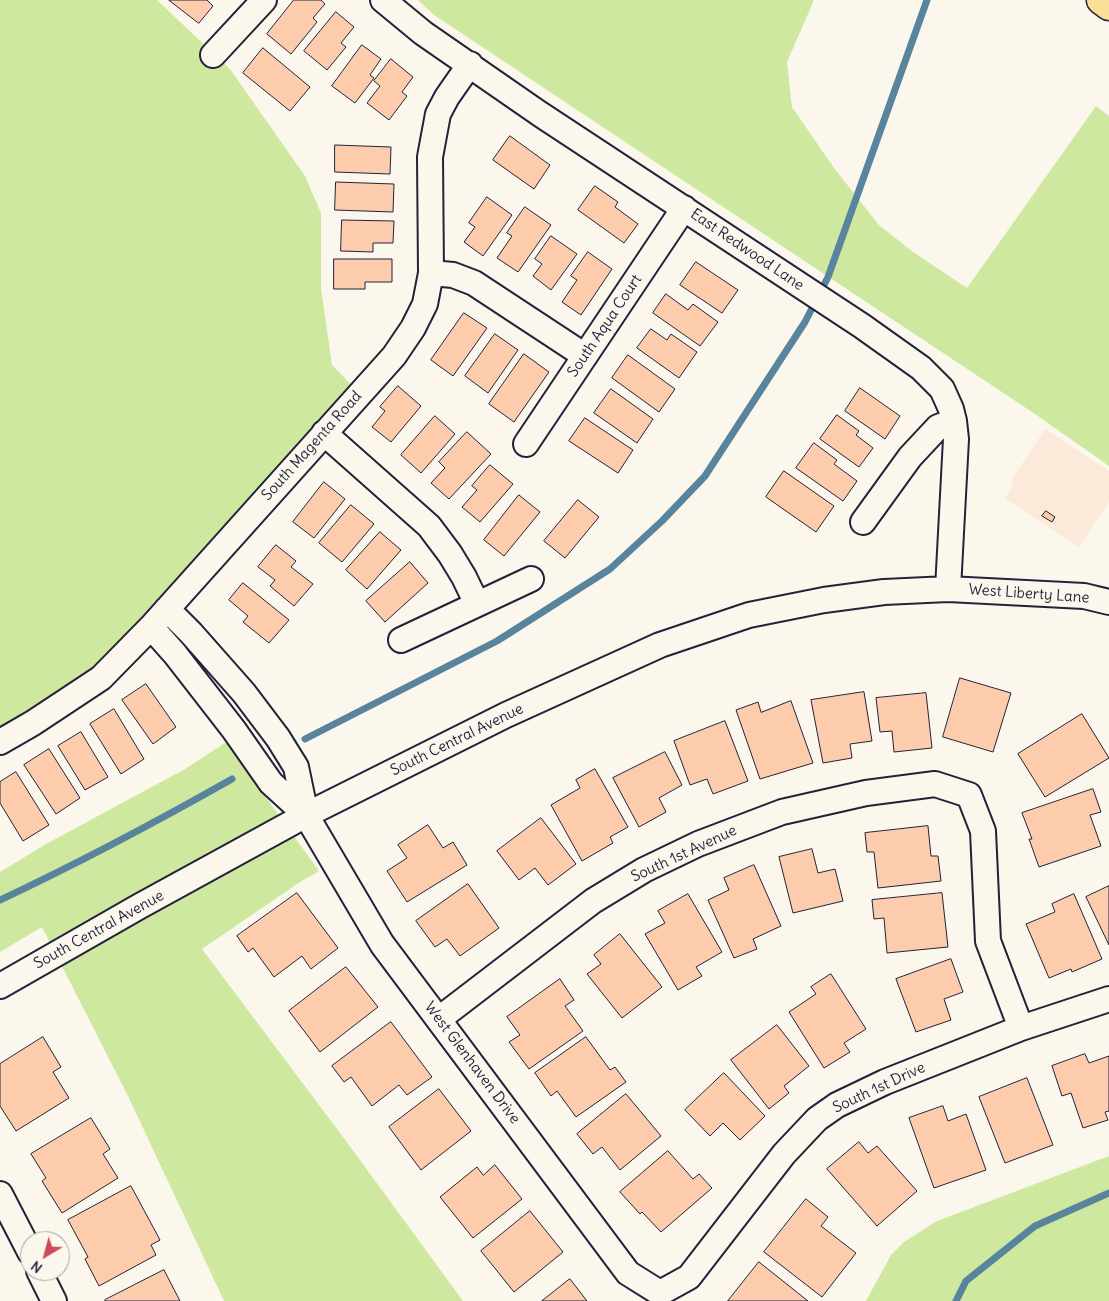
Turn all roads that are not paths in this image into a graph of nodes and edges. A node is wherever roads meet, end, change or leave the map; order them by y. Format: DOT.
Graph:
graph roads {
  1 [pos="264,0"];
  2 [pos="383,0"];
  3 [pos="1101,0"];
  4 [pos="1109,6"];
  5 [pos="213,55"];
  6 [pos="470,64"];
  7 [pos="684,208"];
  8 [pos="431,273"];
  9 [pos="585,356"];
  10 [pos="954,421"];
  11 [pos="324,433"];
  12 [pos="526,444"];
  13 [pos="863,522"];
  14 [pos="531,579"];
  15 [pos="948,589"];
  16 [pos="1109,602"];
  17 [pos="477,604"];
  18 [pos="167,609"];
  19 [pos="151,627"];
  20 [pos="402,640"];
  21 [pos="244,694"];
  22 [pos="220,712"];
  23 [pos="0,742"];
  24 [pos="306,815"];
  25 [pos="0,986"];
  26 [pos="1109,999"];
  27 [pos="438,1019"];
  28 [pos="1021,1028"];
  29 [pos="0,1194"];
  30 [pos="6,1219"];
  31 [pos="20,1238"];
  32 [pos="44,1281"];
  33 [pos="660,1293"];
  34 [pos="54,1301"];
  1 -- 5 [label="street"];
  2 -- 6 [label="street, East Redwood Lane"];
  3 -- 4 [label="highway"];
  6 -- 7 [label="street, East Redwood Lane"];
  6 -- 8 [label="street, South Magenta Road"];
  7 -- 9 [label="street, South Aqua Court"];
  7 -- 10 [label="street, East Redwood Lane"];
  8 -- 9 [label="street"];
  8 -- 11 [label="street, South Magenta Road"];
  9 -- 12 [label="street, South Aqua Court"];
  10 -- 13 [label="street"];
  10 -- 15 [label="street, East Redwood Lane"];
  11 -- 17 [label="street"];
  11 -- 18 [label="street, South Magenta Road"];
  14 -- 17 [label="street"];
  15 -- 16 [label="street, West Liberty Lane"];
  15 -- 24 [label="street, South Central Avenue"];
  17 -- 20 [label="street"];
  18 -- 19 [label="street, South Magenta Road"];
  18 -- 21 [label="street"];
  19 -- 22 [label="street"];
  19 -- 23 [label="street, South Magenta Road"];
  21 -- 22 [label="street"];
  21 -- 24 [label="street"];
  22 -- 24 [label="street"];
  24 -- 25 [label="street, South Central Avenue"];
  24 -- 27 [label="street, West Glenhaven Drive"];
  26 -- 28 [label="street, South 1st Drive"];
  27 -- 28 [label="street, South 1st Avenue"];
  27 -- 33 [label="street, West Glenhaven Drive"];
  28 -- 33 [label="street, South 1st Drive"];
  29 -- 30 [label="street"];
  30 -- 31 [label="street"];
  32 -- 34 [label="street"];
}
